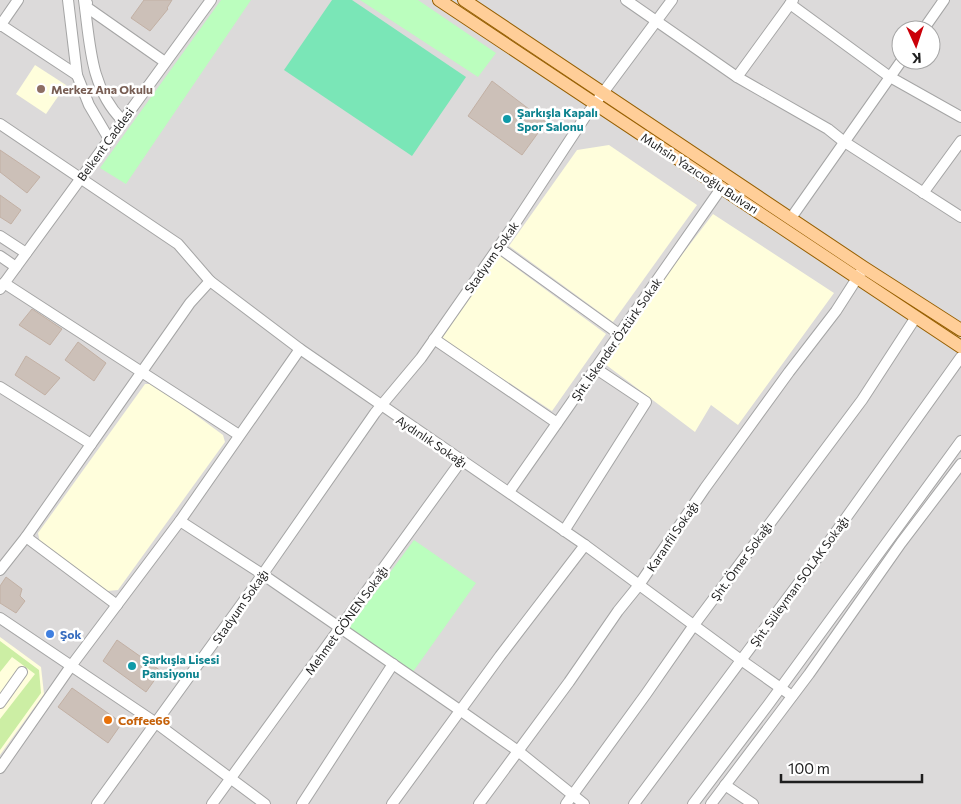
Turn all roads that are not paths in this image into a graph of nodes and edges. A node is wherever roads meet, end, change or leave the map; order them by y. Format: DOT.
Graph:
graph roads {
  1 [pos="18,0"];
  2 [pos="68,0"];
  3 [pos="211,0"];
  4 [pos="440,0"];
  5 [pos="464,0"];
  6 [pos="626,0"];
  7 [pos="672,0"];
  8 [pos="944,0"];
  9 [pos="86,2"];
  10 [pos="791,2"];
  11 [pos="930,20"];
  12 [pos="657,21"];
  13 [pos="0,25"];
  14 [pos="165,62"];
  15 [pos="895,70"];
  16 [pos="77,75"];
  17 [pos="737,77"];
  18 [pos="890,77"];
  19 [pos="603,92"];
  20 [pos="594,104"];
  21 [pos="961,117"];
  22 [pos="122,120"];
  23 [pos="0,124"];
  24 [pos="109,139"];
  25 [pos="843,141"];
  26 [pos="961,141"];
  27 [pos="79,178"];
  28 [pos="722,187"];
  29 [pos="923,193"];
  30 [pos="961,217"];
  31 [pos="791,218"];
  32 [pos="0,236"];
  33 [pos="498,247"];
  34 [pos="26,253"];
  35 [pos="0,256"];
  36 [pos="16,267"];
  37 [pos="861,273"];
  38 [pos="210,281"];
  39 [pos="2,286"];
  40 [pos="916,317"];
  41 [pos="961,330"];
  42 [pos="619,334"];
  43 [pos="434,339"];
  44 [pos="961,347"];
  45 [pos="300,349"];
  46 [pos="961,357"];
  47 [pos="595,368"];
  48 [pos="142,371"];
  49 [pos="0,387"];
  50 [pos="382,406"];
  51 [pos="557,424"];
  52 [pos="240,435"];
  53 [pos="961,441"];
  54 [pos="91,444"];
  55 [pos="461,461"];
  56 [pos="961,464"];
  57 [pos="509,492"];
  58 [pos="180,521"];
  59 [pos="564,531"];
  60 [pos="26,537"];
  61 [pos="585,545"];
  62 [pos="0,570"];
  63 [pos="262,574"];
  64 [pos="639,585"];
  65 [pos="117,605"];
  66 [pos="0,618"];
  67 [pos="694,624"];
  68 [pos="341,628"];
  69 [pos="741,660"];
  70 [pos="393,664"];
  71 [pos="71,666"];
  72 [pos="22,672"];
  73 [pos="780,687"];
  74 [pos="792,696"];
  75 [pos="0,702"];
  76 [pos="460,711"];
  77 [pos="156,723"];
  78 [pos="518,751"];
  79 [pos="0,768"];
  80 [pos="230,779"];
  81 [pos="725,785"];
  82 [pos="573,795"];
  83 [pos="97,804"];
  84 [pos="212,804"];
  85 [pos="265,804"];
  86 [pos="302,804"];
  87 [pos="392,804"];
  88 [pos="479,804"];
  89 [pos="566,804"];
  90 [pos="584,804"];
  91 [pos="634,804"];
  92 [pos="693,804"];
  93 [pos="711,804"];
  94 [pos="753,804"];
  1 -- 13 [label="street"];
  2 -- 16 [label="street"];
  3 -- 14 [label="street, Belkent Caddesi"];
  4 -- 20 [label="main road, Muhsin Yazıcıoğlu Bulvarı"];
  5 -- 19 [label="main road, Muhsin Yazıcıoğlu Bulvarı"];
  6 -- 12 [label="street"];
  7 -- 12 [label="street, Stadyum Sokak"];
  8 -- 11 [label="street"];
  9 -- 14 [label="street"];
  9 -- 22 [label="street"];
  10 -- 17 [label="street"];
  10 -- 18 [label="street"];
  12 -- 17 [label="street"];
  12 -- 19 [label="street, Stadyum Sokak"];
  13 -- 16 [label="street"];
  14 -- 22 [label="street, Belkent Caddesi"];
  15 -- 18 [label="street"];
  16 -- 24 [label="street"];
  17 -- 25 [label="street"];
  18 -- 21 [label="street"];
  18 -- 25 [label="street"];
  19 -- 20 [label="street, Stadyum Sokak"];
  19 -- 31 [label="main road, Muhsin Yazıcıoğlu Bulvarı"];
  20 -- 28 [label="main road, Muhsin Yazıcıoğlu Bulvarı"];
  20 -- 33 [label="street, Stadyum Sokak"];
  22 -- 24 [label="street, Belkent Caddesi"];
  23 -- 27 [label="street, Aydınlık Sokağı"];
  24 -- 27 [label="street, Belkent Caddesi"];
  25 -- 29 [label="street"];
  25 -- 31 [label="street"];
  26 -- 29 [label="street"];
  27 -- 34 [label="street, Belkent Caddesi"];
  27 -- 38 [label="street, Aydınlık Sokağı"];
  28 -- 37 [label="main road, Muhsin Yazıcıoğlu Bulvarı"];
  28 -- 42 [label="street, Şht. İskender Öztürk Sokak"];
  29 -- 30 [label="street"];
  31 -- 37 [label="main road, Muhsin Yazıcıoğlu Bulvarı"];
  32 -- 34 [label="street"];
  33 -- 42 [label="street"];
  33 -- 43 [label="street, Stadyum Sokak"];
  34 -- 36 [label="street, Belkent Caddesi"];
  35 -- 36 [label="street"];
  36 -- 39 [label="street, Belkent Caddesi"];
  37 -- 40 [label="main road, Muhsin Yazıcıoğlu Bulvarı"];
  37 -- 41 [label="main road, Muhsin Yazıcıoğlu Bulvarı"];
  37 -- 64 [label="street, Karanfil Sokağı"];
  38 -- 45 [label="street, Aydınlık Sokağı"];
  38 -- 48 [label="street"];
  39 -- 48 [label="street"];
  40 -- 44 [label="main road, Muhsin Yazıcıoğlu Bulvarı"];
  40 -- 67 [label="street, Şht. Ömer Sokağı"];
  42 -- 47 [label="street, Şht. İskender Öztürk Sokak"];
  43 -- 50 [label="street, Stadyum Sokak"];
  43 -- 51 [label="street"];
  45 -- 50 [label="street, Aydınlık Sokağı"];
  45 -- 52 [label="street"];
  46 -- 69 [label="street, Şht. Süleyman SOLAK Sokağı"];
  47 -- 51 [label="street, Şht. İskender Öztürk Sokak"];
  47 -- 59 [label="street"];
  48 -- 52 [label="street"];
  48 -- 54 [label="street"];
  49 -- 54 [label="street"];
  50 -- 55 [label="street, Aydınlık Sokağı"];
  50 -- 63 [label="street, Stadyum Sokağı"];
  51 -- 57 [label="street, Şht. İskender Öztürk Sokak"];
  52 -- 58 [label="street"];
  53 -- 73 [label="street"];
  54 -- 60 [label="street"];
  55 -- 57 [label="street, Aydınlık Sokağı"];
  55 -- 68 [label="street, Mehmet GÖNEN Sokağı"];
  56 -- 74 [label="street"];
  57 -- 59 [label="street, Aydınlık Sokağı"];
  58 -- 63 [label="street"];
  58 -- 65 [label="street"];
  59 -- 61 [label="street, Aydınlık Sokağı"];
  60 -- 62 [label="street"];
  60 -- 65 [label="street"];
  61 -- 64 [label="street, Aydınlık Sokağı"];
  61 -- 76 [label="street"];
  63 -- 68 [label="street"];
  63 -- 77 [label="street, Stadyum Sokağı"];
  64 -- 67 [label="street, Aydınlık Sokağı"];
  64 -- 78 [label="street, Karanfil Sokağı"];
  65 -- 71 [label="street"];
  66 -- 71 [label="street"];
  67 -- 69 [label="street, Aydınlık Sokağı"];
  67 -- 82 [label="street, Şht. Ömer Sokağı"];
  68 -- 70 [label="street"];
  68 -- 80 [label="street, Mehmet GÖNEN Sokağı"];
  69 -- 73 [label="street, Aydınlık Sokağı"];
  69 -- 91 [label="street, Şht. Süleyman SOLAK Sokağı"];
  70 -- 76 [label="street"];
  70 -- 86 [label="street"];
  71 -- 77 [label="street"];
  71 -- 79 [label="street"];
  72 -- 75 [label="street"];
  73 -- 74 [label="street, Aydınlık Sokağı"];
  73 -- 92 [label="street"];
  74 -- 81 [label="street"];
  76 -- 78 [label="street"];
  76 -- 87 [label="street"];
  77 -- 80 [label="street"];
  77 -- 83 [label="street, Stadyum Sokağı"];
  78 -- 82 [label="street"];
  78 -- 88 [label="street, Karanfil Sokağı"];
  80 -- 84 [label="street, Mehmet GÖNEN Sokağı"];
  80 -- 85 [label="street"];
  81 -- 93 [label="street"];
  81 -- 94 [label="street"];
  82 -- 89 [label="street, Şht. Ömer Sokağı"];
  82 -- 90 [label="street"];
}
